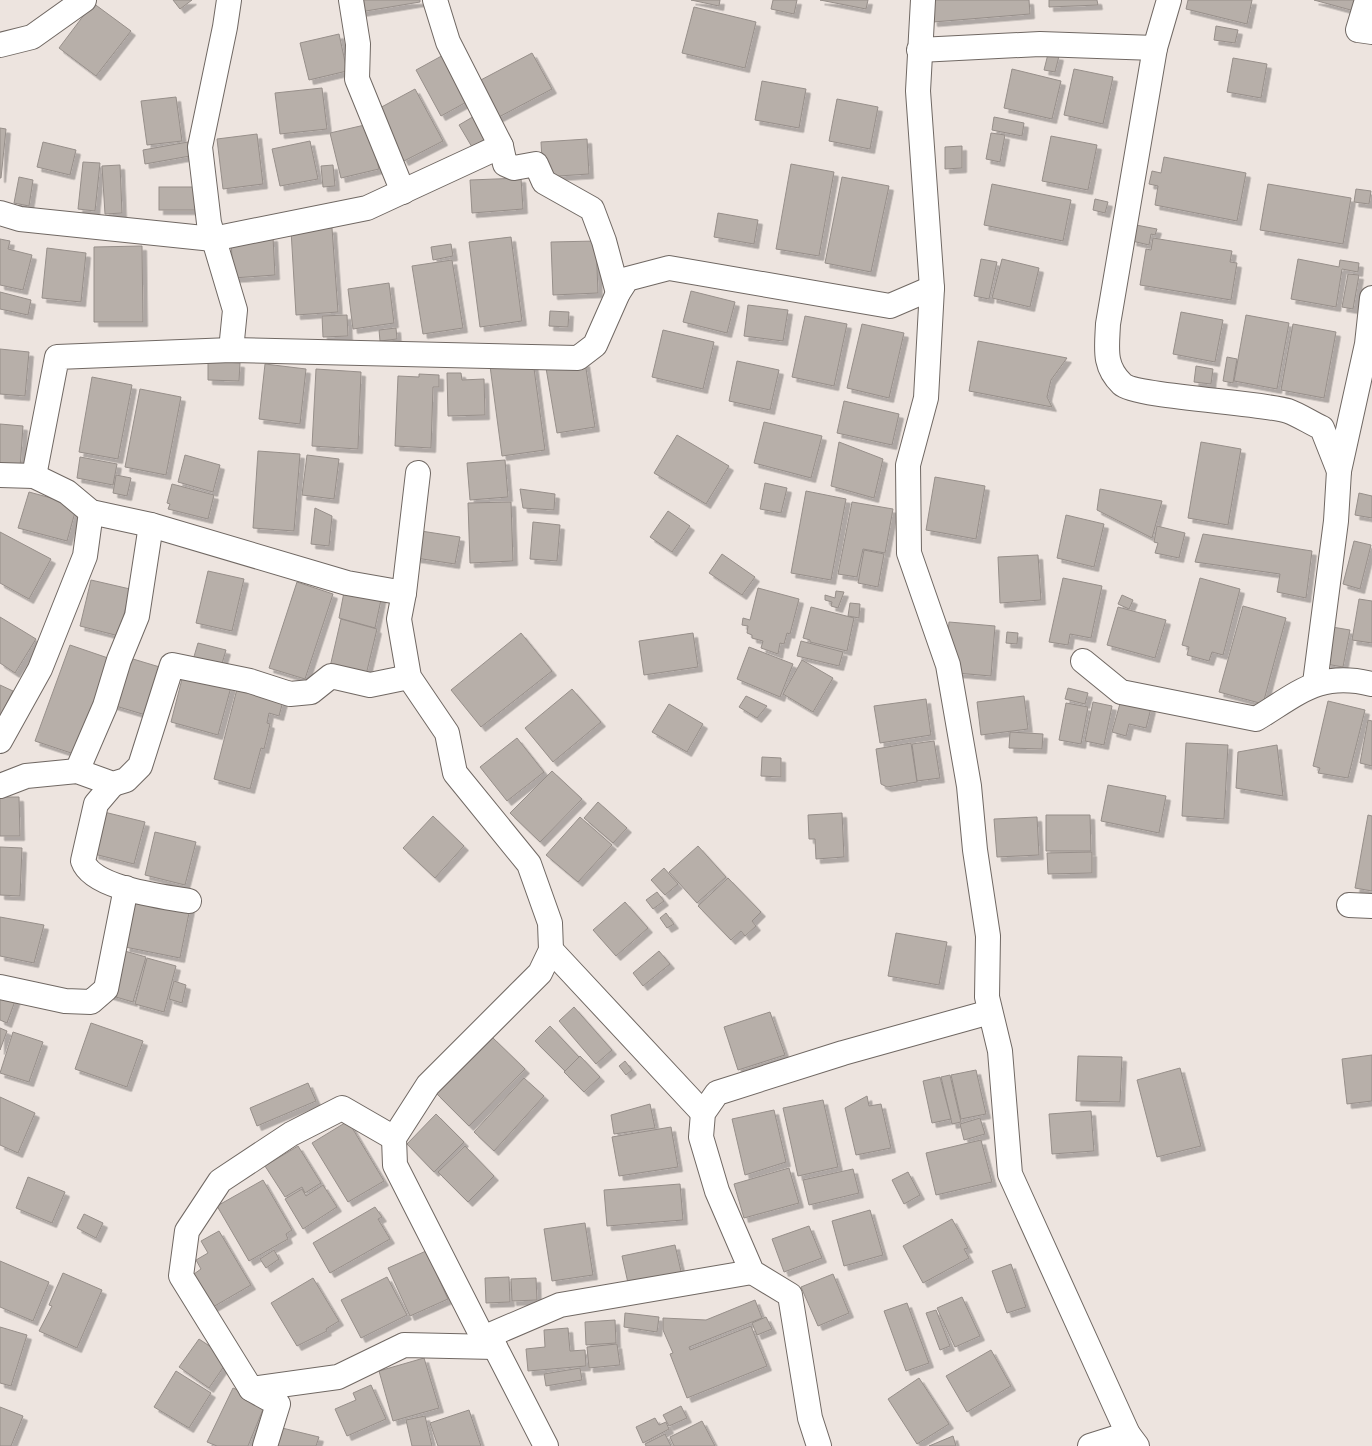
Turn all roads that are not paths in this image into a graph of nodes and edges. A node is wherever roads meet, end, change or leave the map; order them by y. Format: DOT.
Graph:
graph roads {
  1 [pos="84,0"];
  2 [pos="229,0"];
  3 [pos="351,0"];
  4 [pos="435,0"];
  5 [pos="923,0"];
  6 [pos="1169,0"];
  7 [pos="1367,0"];
  8 [pos="1372,32"];
  9 [pos="0,45"];
  10 [pos="1156,48"];
  11 [pos="918,50"];
  12 [pos="501,146"];
  13 [pos="403,192"];
  14 [pos="0,213"];
  15 [pos="213,238"];
  16 [pos="932,288"];
  17 [pos="618,292"];
  18 [pos="1372,298"];
  19 [pos="1370,344"];
  20 [pos="231,350"];
  21 [pos="1339,471"];
  22 [pos="418,473"];
  23 [pos="0,475"];
  24 [pos="34,476"];
  25 [pos="91,512"];
  26 [pos="151,525"];
  27 [pos="404,593"];
  28 [pos="1083,661"];
  29 [pos="409,677"];
  30 [pos="1315,683"];
  31 [pos="1372,684"];
  32 [pos="0,741"];
  33 [pos="77,771"];
  34 [pos="113,784"];
  35 [pos="0,786"];
  36 [pos="126,888"];
  37 [pos="189,901"];
  38 [pos="551,950"];
  39 [pos="0,987"];
  40 [pos="990,1012"];
  41 [pos="703,1113"];
  42 [pos="394,1138"];
  43 [pos="752,1272"];
  44 [pos="489,1342"];
  45 [pos="251,1390"];
  46 [pos="1132,1440"];
  47 [pos="265,1446"];
  48 [pos="546,1446"];
  49 [pos="819,1446"];
  50 [pos="1090,1446"];
  1 -- 9 [label="street"];
  2 -- 15 [label="street"];
  3 -- 13 [label="street"];
  4 -- 12 [label="street"];
  5 -- 11 [label="street"];
  6 -- 10 [label="street"];
  7 -- 8 [label="street"];
  10 -- 11 [label="street"];
  10 -- 21 [label="street"];
  11 -- 16 [label="street"];
  12 -- 13 [label="street"];
  12 -- 17 [label="street"];
  13 -- 15 [label="street"];
  14 -- 15 [label="street"];
  15 -- 20 [label="street"];
  16 -- 17 [label="street"];
  16 -- 40 [label="street"];
  17 -- 20 [label="street"];
  18 -- 19 [label="street"];
  19 -- 21 [label="street"];
  20 -- 24 [label="street"];
  21 -- 30 [label="street"];
  22 -- 27 [label="street"];
  23 -- 24 [label="street"];
  24 -- 25 [label="street"];
  25 -- 26 [label="street"];
  25 -- 32 [label="street"];
  26 -- 27 [label="street"];
  26 -- 33 [label="street"];
  27 -- 29 [label="street"];
  28 -- 30 [label="street"];
  29 -- 34 [label="street"];
  29 -- 38 [label="street"];
  30 -- 31 [label="street"];
  33 -- 34 [label="street"];
  33 -- 35 [label="street"];
  34 -- 36 [label="street"];
  36 -- 37 [label="street"];
  36 -- 39 [label="street"];
  38 -- 41 [label="street"];
  38 -- 42 [label="street"];
  40 -- 41 [label="street"];
  40 -- 46 [label="street"];
  41 -- 43 [label="street"];
  42 -- 44 [label="street"];
  42 -- 45 [label="street"];
  43 -- 44 [label="street"];
  43 -- 49 [label="street"];
  44 -- 45 [label="street"];
  44 -- 48 [label="street"];
  45 -- 47 [label="street"];
  46 -- 50 [label="street"];
}
